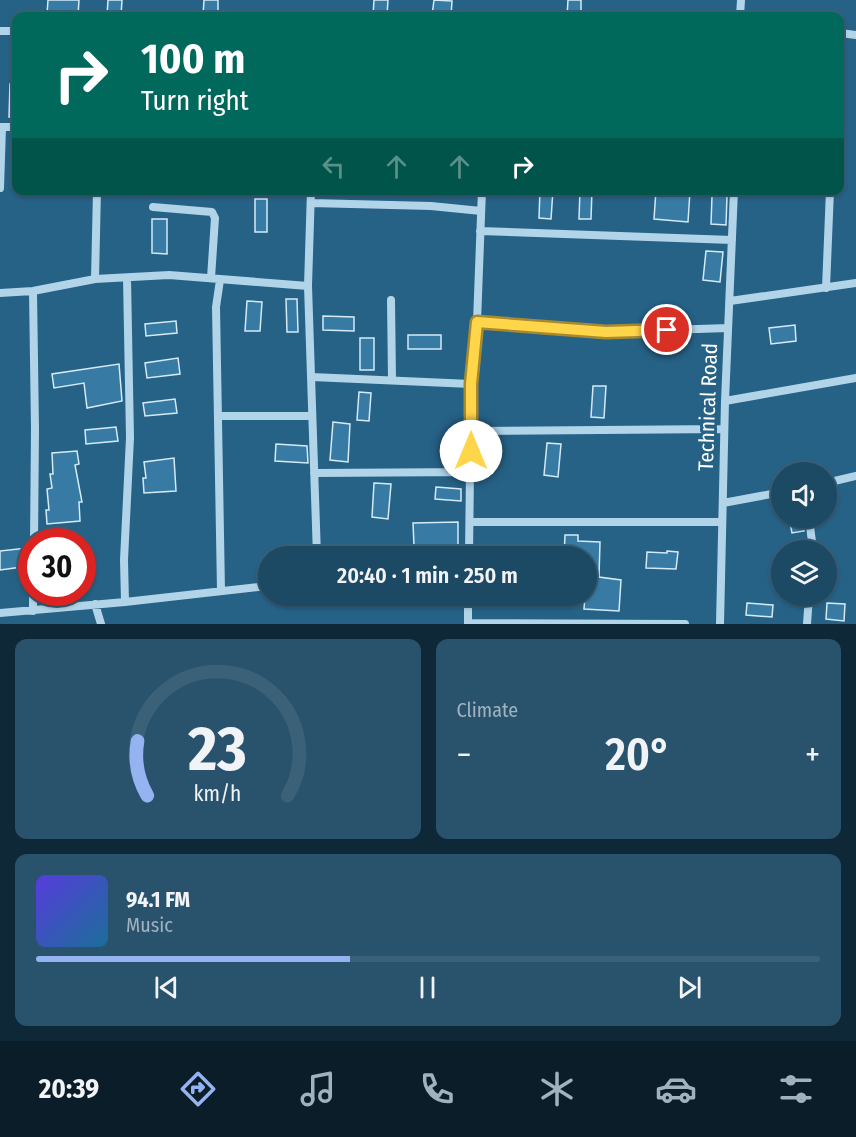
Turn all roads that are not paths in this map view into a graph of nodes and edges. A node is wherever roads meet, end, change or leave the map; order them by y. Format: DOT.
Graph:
graph roads {
  1 [pos="1,127"];
  2 [pos="0,188"];
  3 [pos="98,195"];
  4 [pos="311,195"];
  5 [pos="482,195"];
  6 [pos="734,195"];
  7 [pos="830,195"];
  8 [pos="311,203"];
  9 [pos="153,207"];
  10 [pos="481,211"];
  11 [pos="480,231"];
  12 [pos="732,240"];
  13 [pos="127,278"];
  14 [pos="95,279"];
  15 [pos="215,279"];
  16 [pos="856,283"];
  17 [pos="308,286"];
  18 [pos="826,288"];
  19 [pos="33,291"];
  20 [pos="0,293"];
  21 [pos="392,300"];
  22 [pos="730,301"];
  23 [pos="477,322"];
  24 [pos="728,328"];
  25 [pos="312,377"];
  26 [pos="856,378"];
  27 [pos="392,380"];
  28 [pos="471,384"];
  29 [pos="725,401"];
  30 [pos="220,416"];
  31 [pos="312,416"];
  32 [pos="724,429"];
  33 [pos="471,430"];
  34 [pos="471,472"];
  35 [pos="314,473"];
  36 [pos="856,476"];
  37 [pos="837,480"];
  38 [pos="771,494"];
  39 [pos="723,503"];
  40 [pos="470,522"];
  41 [pos="722,522"];
  42 [pos="34,528"];
  43 [pos="316,546"];
  44 [pos="469,546"];
  45 [pos="258,587"];
  46 [pos="221,591"];
  47 [pos="125,602"];
  48 [pos="96,604"];
  49 [pos="33,606"];
  50 [pos="78,606"];
  51 [pos="468,606"];
  52 [pos="808,606"];
  53 [pos="33,611"];
  54 [pos="0,613"];
  55 [pos="468,623"];
  56 [pos="101,624"];
  57 [pos="588,624"];
  58 [pos="685,624"];
  59 [pos="720,624"];
  60 [pos="807,624"];
  1 -- 2 [label="street"];
  3 -- 14 [label="street"];
  4 -- 8 [label="street"];
  5 -- 10 [label="street"];
  6 -- 12 [label="street, Technical Road"];
  7 -- 18 [label="street"];
  8 -- 10 [label="street"];
  8 -- 17 [label="street"];
  9 -- 15 [label="street"];
  10 -- 11 [label="street"];
  11 -- 12 [label="street"];
  11 -- 23 [label="street"];
  12 -- 22 [label="street, Technical Road"];
  13 -- 14 [label="street"];
  13 -- 15 [label="street"];
  13 -- 47 [label="street"];
  14 -- 19 [label="street"];
  15 -- 17 [label="street"];
  15 -- 30 [label="street"];
  16 -- 18 [label="street"];
  17 -- 25 [label="street"];
  18 -- 22 [label="street"];
  19 -- 20 [label="street"];
  19 -- 42 [label="street"];
  21 -- 27 [label="street"];
  22 -- 24 [label="street, Technical Road"];
  23 -- 24 [label="street"];
  23 -- 28 [label="street"];
  24 -- 29 [label="street, Technical Road"];
  25 -- 27 [label="street"];
  25 -- 31 [label="street"];
  26 -- 29 [label="street"];
  27 -- 28 [label="street"];
  28 -- 33 [label="street"];
  29 -- 32 [label="street, Technical Road"];
  30 -- 31 [label="street"];
  30 -- 46 [label="street"];
  31 -- 35 [label="street"];
  32 -- 33 [label="street"];
  32 -- 39 [label="street, Technical Road"];
  33 -- 34 [label="street"];
  34 -- 35 [label="street"];
  34 -- 40 [label="street"];
  35 -- 43 [label="street"];
  36 -- 37 [label="street"];
  38 -- 39 [label="street"];
  39 -- 41 [label="street, Technical Road"];
  40 -- 41 [label="street"];
  40 -- 44 [label="street"];
  41 -- 59 [label="street, Technical Road"];
  45 -- 46 [label="street"];
  46 -- 47 [label="street"];
  47 -- 48 [label="street"];
  48 -- 56 [label="street"];
  49 -- 53 [label="street"];
  50 -- 53 [label="street"];
  51 -- 55 [label="street"];
  52 -- 60 [label="street"];
  53 -- 54 [label="street"];
  55 -- 57 [label="street"];
  57 -- 58 [label="street"];
}
